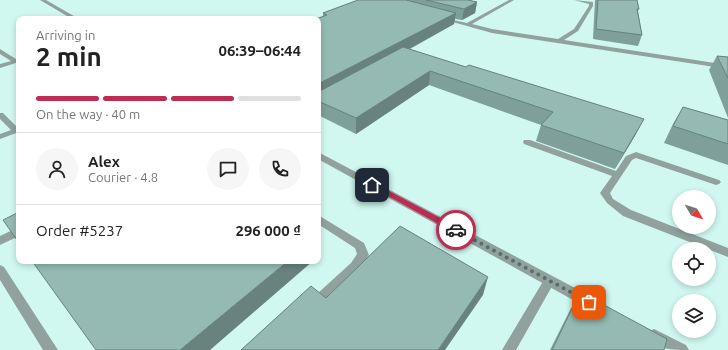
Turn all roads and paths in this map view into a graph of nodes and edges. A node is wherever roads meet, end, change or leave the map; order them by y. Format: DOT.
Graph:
graph roads {
  1 [pos="42,0"];
  2 [pos="512,0"];
  3 [pos="576,0"];
  4 [pos="71,16"];
  5 [pos="438,18"];
  6 [pos="467,25"];
  7 [pos="559,41"];
  8 [pos="0,51"];
  9 [pos="16,60"];
  10 [pos="16,61"];
  11 [pos="0,66"];
  12 [pos="728,67"];
  13 [pos="0,115"];
  14 [pos="16,128"];
  15 [pos="16,131"];
  16 [pos="0,136"];
  17 [pos="527,142"];
  18 [pos="321,157"];
  19 [pos="618,175"];
  20 [pos="716,182"];
  21 [pos="321,220"];
  22 [pos="16,233"];
  23 [pos="0,241"];
  24 [pos="728,254"];
  25 [pos="0,270"];
  26 [pos="549,281"];
  27 [pos="320,298"];
  28 [pos="598,307"];
  29 [pos="646,332"];
  30 [pos="52,350"];
  31 [pos="509,350"];
  32 [pos="681,350"];
  1 -- 4 [label="street"];
  2 -- 6 [label="lane"];
  3 -- 7 [label="lane"];
  5 -- 6 [label="lane"];
  6 -- 7 [label="lane"];
  7 -- 12 [label="lane"];
  8 -- 9 [label="lane"];
  10 -- 11 [label="lane"];
  13 -- 14 [label="lane"];
  15 -- 16 [label="lane"];
  17 -- 19 [label="lane"];
  18 -- 26 [label="street"];
  19 -- 20 [label="lane"];
  19 -- 24 [label="lane"];
  21 -- 27 [label="lane"];
  22 -- 23 [label="lane"];
  25 -- 30 [label="lane"];
  26 -- 28 [label="street"];
  26 -- 31 [label="lane"];
  29 -- 32 [label="street"];
}
